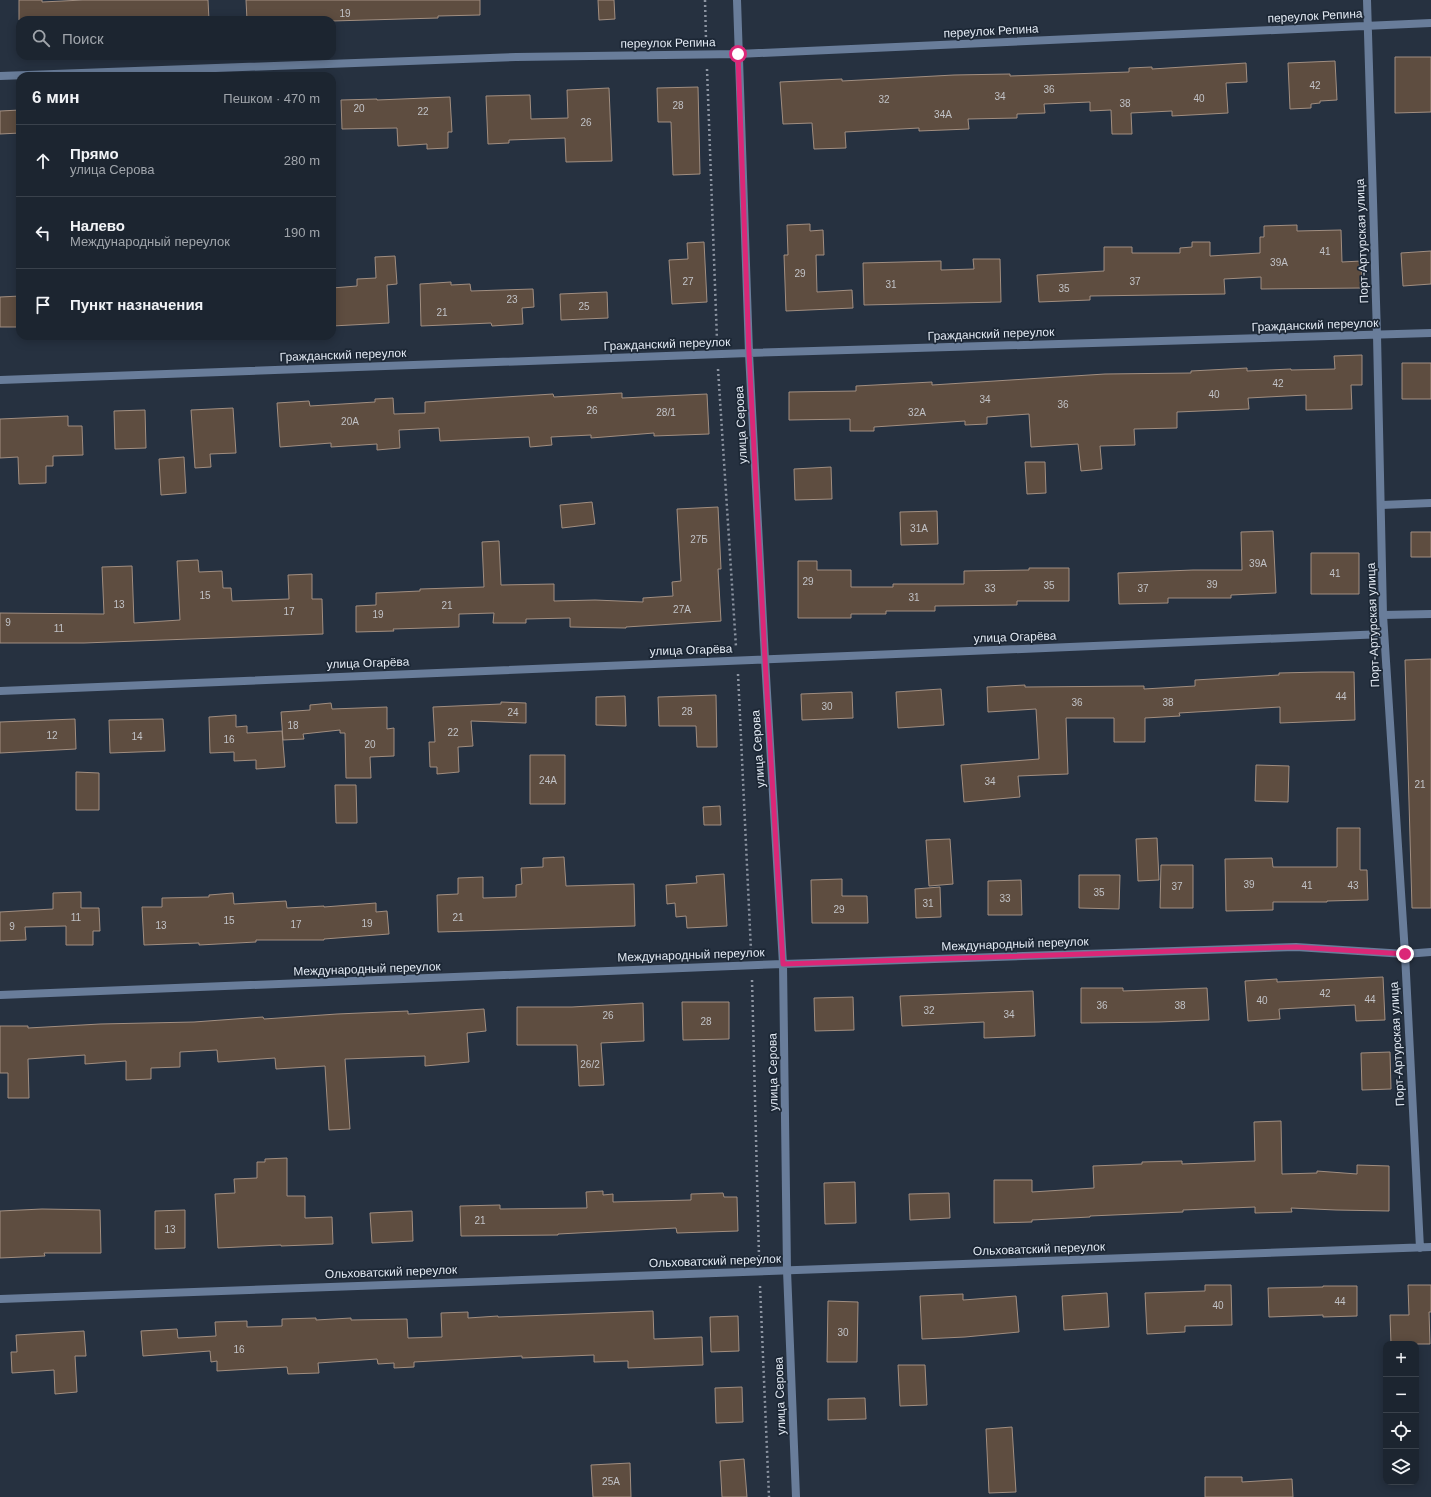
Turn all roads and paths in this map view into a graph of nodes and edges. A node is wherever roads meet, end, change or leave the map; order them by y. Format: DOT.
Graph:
graph roads {
  1 [pos="705,0"];
  2 [pos="737,0"];
  3 [pos="1367,0"];
  4 [pos="1431,23"];
  5 [pos="1367,26"];
  6 [pos="707,54"];
  7 [pos="738,54"];
  8 [pos="109,72"];
  9 [pos="16,75"];
  10 [pos="0,76"];
  11 [pos="1431,333"];
  12 [pos="1377,335"];
  13 [pos="749,353"];
  14 [pos="717,354"];
  15 [pos="0,380"];
  16 [pos="1431,503"];
  17 [pos="1381,505"];
  18 [pos="1431,614"];
  19 [pos="1383,615"];
  20 [pos="1384,634"];
  21 [pos="765,659"];
  22 [pos="737,660"];
  23 [pos="0,690"];
  24 [pos="1431,952"];
  25 [pos="1405,954"];
  26 [pos="783,964"];
  27 [pos="752,965"];
  28 [pos="0,995"];
  29 [pos="1431,1247"];
  30 [pos="1420,1248"];
  31 [pos="787,1270"];
  32 [pos="760,1271"];
  33 [pos="0,1298"];
  34 [pos="770,1497"];
  35 [pos="796,1497"];
  1 -- 6 [label="path"];
  2 -- 7 [label="street, улица Серова"];
  3 -- 5 [label="street, Порт-Артурская улица"];
  4 -- 5 [label="street, переулок Репина"];
  5 -- 7 [label="street, переулок Репина"];
  5 -- 12 [label="street, Порт-Артурская улица"];
  6 -- 7 [label="street, переулок Репина"];
  6 -- 8 [label="street, переулок Репина"];
  6 -- 14 [label="path"];
  7 -- 13 [label="street, улица Серова"];
  9 -- 10 [label="street, переулок Репина"];
  11 -- 12 [label="street, Гражданский переулок"];
  12 -- 13 [label="street, Гражданский переулок"];
  12 -- 17 [label="street, Порт-Артурская улица"];
  13 -- 14 [label="street, Гражданский переулок"];
  13 -- 21 [label="street, улица Серова"];
  14 -- 15 [label="street, Гражданский переулок"];
  14 -- 22 [label="path"];
  16 -- 17 [label="street"];
  17 -- 19 [label="street, Порт-Артурская улица"];
  18 -- 19 [label="street"];
  19 -- 20 [label="street, Порт-Артурская улица"];
  20 -- 21 [label="street, улица Огарёва"];
  20 -- 25 [label="street, Порт-Артурская улица"];
  21 -- 22 [label="street, улица Огарёва"];
  21 -- 26 [label="street, улица Серова"];
  22 -- 23 [label="street, улица Огарёва"];
  22 -- 27 [label="path"];
  24 -- 25 [label="street, Международный переулок"];
  25 -- 26 [label="street, Международный переулок"];
  25 -- 30 [label="street, Порт-Артурская улица"];
  26 -- 27 [label="street, Международный переулок"];
  26 -- 31 [label="street, улица Серова"];
  27 -- 28 [label="street, Международный переулок"];
  27 -- 32 [label="path"];
  29 -- 30 [label="street, Ольховатский переулок"];
  30 -- 31 [label="street, Ольховатский переулок"];
  31 -- 32 [label="street, Ольховатский переулок"];
  31 -- 35 [label="street, улица Серова"];
  32 -- 33 [label="street, Ольховатский переулок"];
  32 -- 34 [label="path"];
}
